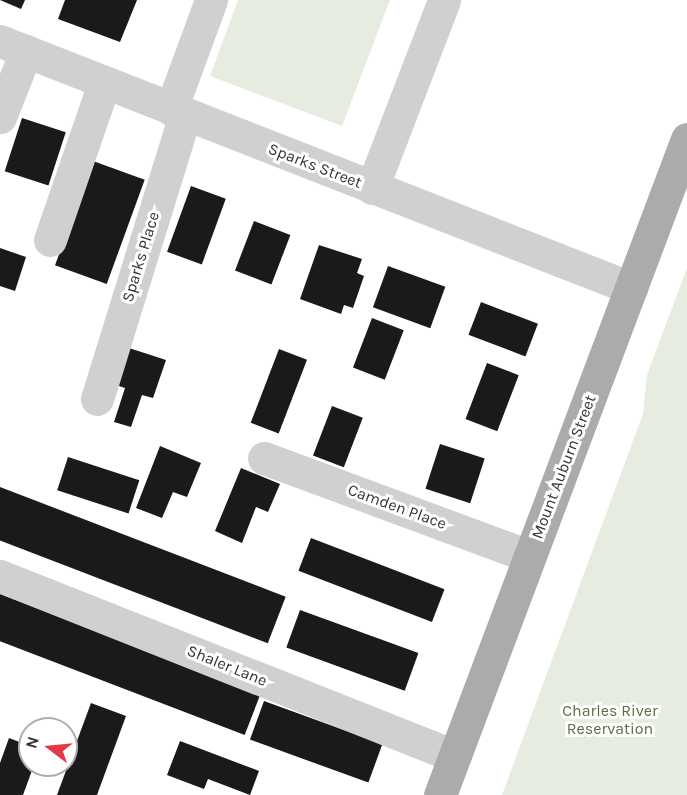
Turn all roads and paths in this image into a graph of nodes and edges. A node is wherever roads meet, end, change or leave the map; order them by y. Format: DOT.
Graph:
graph roads {
  1 [pos="211,0"];
  2 [pos="444,0"];
  3 [pos="13,46"];
  4 [pos="104,83"];
  5 [pos="178,112"];
  6 [pos="0,117"];
  7 [pos="687,139"];
  8 [pos="372,188"];
  9 [pos="50,240"];
  10 [pos="631,288"];
  11 [pos="97,399"];
  12 [pos="264,458"];
  13 [pos="529,556"];
  14 [pos="0,576"];
  15 [pos="455,756"];
  16 [pos="440,795"];
  1 -- 5 [label="street, Sparks Place"];
  2 -- 8 [label="street"];
  3 -- 4 [label="street, Sparks Street"];
  3 -- 6 [label="street"];
  4 -- 5 [label="street, Sparks Street"];
  4 -- 9 [label="street"];
  5 -- 8 [label="street, Sparks Street"];
  5 -- 11 [label="street, Sparks Place"];
  7 -- 10 [label="main road, Mount Auburn Street"];
  8 -- 10 [label="street, Sparks Street"];
  10 -- 13 [label="main road, Mount Auburn Street"];
  12 -- 13 [label="street, Camden Place"];
  13 -- 15 [label="main road, Mount Auburn Street"];
  14 -- 15 [label="street, Shaler Lane"];
  15 -- 16 [label="main road, Mount Auburn Street"];
}
